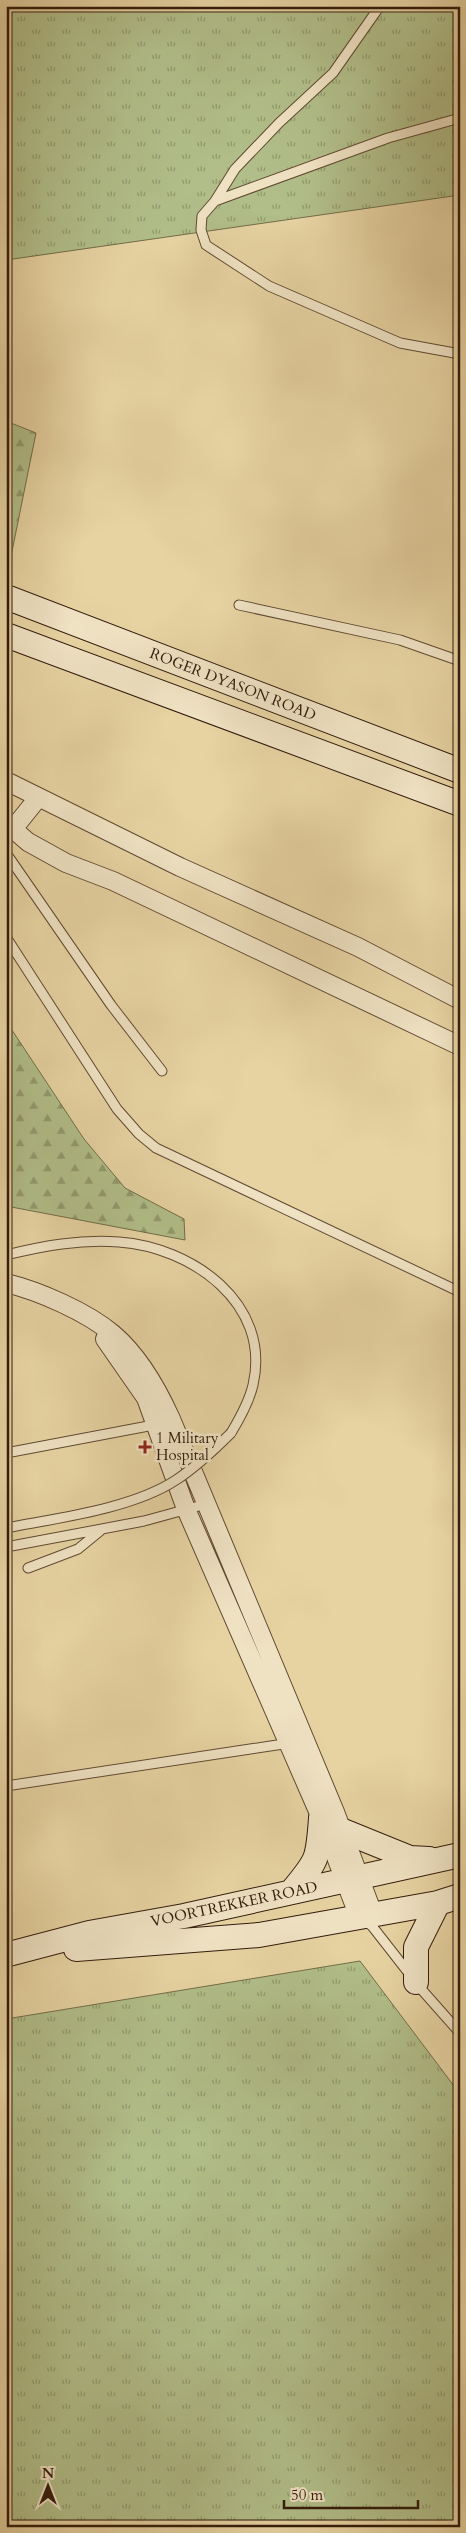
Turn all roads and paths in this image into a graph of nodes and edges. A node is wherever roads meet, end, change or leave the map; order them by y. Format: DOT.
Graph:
graph roads {
  1 [pos="380,6"];
  2 [pos="460,118"];
  3 [pos="214,201"];
  4 [pos="460,354"];
  5 [pos="6,597"];
  6 [pos="239,605"];
  7 [pos="6,634"];
  8 [pos="460,661"];
  9 [pos="460,770"];
  10 [pos="6,781"];
  11 [pos="38,798"];
  12 [pos="460,804"];
  13 [pos="10,829"];
  14 [pos="6,854"];
  15 [pos="6,937"];
  16 [pos="460,1000"];
  17 [pos="460,1046"];
  18 [pos="162,1071"];
  19 [pos="6,1255"];
  20 [pos="6,1283"];
  21 [pos="460,1292"];
  22 [pos="163,1422"];
  23 [pos="6,1453"];
  24 [pos="206,1504"];
  25 [pos="186,1509"];
  26 [pos="6,1528"];
  27 [pos="101,1530"];
  28 [pos="6,1547"];
  29 [pos="28,1568"];
  30 [pos="296,1742"];
  31 [pos="6,1786"];
  32 [pos="321,1818"];
  33 [pos="341,1830"];
  34 [pos="449,1857"];
  35 [pos="352,1880"];
  36 [pos="292,1891"];
  37 [pos="449,1900"];
  38 [pos="368,1919"];
  39 [pos="8,1954"];
  40 [pos="416,1982"];
  41 [pos="460,2033"];
  1 -- 3 [label="lane"];
  2 -- 3 [label="lane"];
  3 -- 4 [label="lane"];
  5 -- 9 [label="street, ROGER DYASON ROAD"];
  6 -- 8 [label="lane"];
  7 -- 12 [label="street"];
  10 -- 11 [label="street"];
  11 -- 13 [label="street"];
  11 -- 16 [label="street"];
  13 -- 17 [label="street"];
  14 -- 18 [label="lane"];
  15 -- 21 [label="lane"];
  19 -- 26 [label="lane, bridge"];
  20 -- 22 [label="street"];
  22 -- 23 [label="lane"];
  22 -- 24 [label="street"];
  22 -- 25 [label="street"];
  24 -- 25 [label="lane"];
  24 -- 30 [label="street"];
  25 -- 27 [label="lane"];
  25 -- 30 [label="street"];
  27 -- 28 [label="lane"];
  27 -- 29 [label="lane"];
  30 -- 31 [label="lane"];
  30 -- 32 [label="street"];
  30 -- 33 [label="street"];
  32 -- 35 [label="street"];
  32 -- 36 [label="street"];
  33 -- 34 [label="street"];
  33 -- 35 [label="street"];
  34 -- 35 [label="street, VOORTREKKER ROAD"];
  35 -- 36 [label="street, VOORTREKKER ROAD"];
  35 -- 38 [label="street"];
  36 -- 39 [label="street, VOORTREKKER ROAD"];
  37 -- 38 [label="street, VOORTREKKER ROAD"];
  37 -- 40 [label="street"];
  38 -- 39 [label="street, VOORTREKKER ROAD"];
  38 -- 40 [label="lane"];
  40 -- 41 [label="lane"];
}
